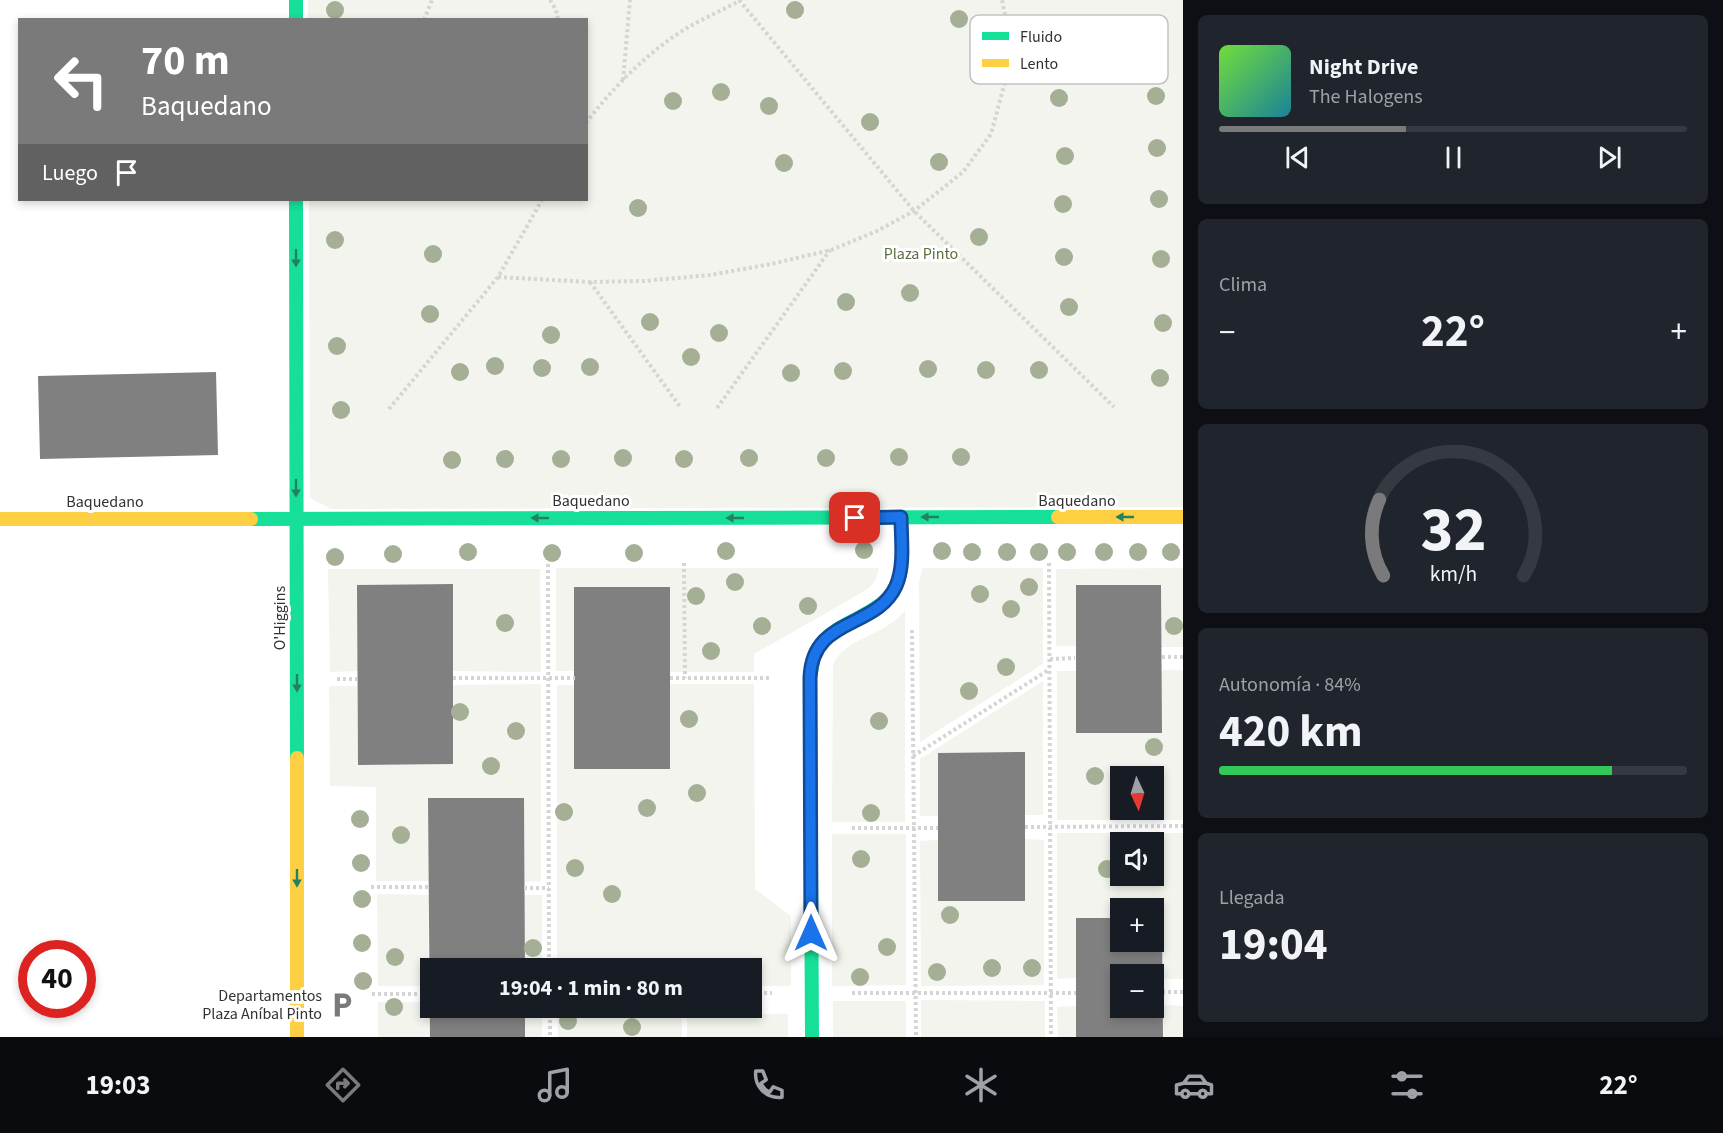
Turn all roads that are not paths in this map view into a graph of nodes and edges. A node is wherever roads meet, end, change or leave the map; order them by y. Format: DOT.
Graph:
graph roads {
  1 [pos="296,0"];
  2 [pos="296,18"];
  3 [pos="296,201"];
  4 [pos="901,517"];
  5 [pos="1183,517"];
  6 [pos="0,519"];
  7 [pos="296,519"];
  8 [pos="297,1037"];
  9 [pos="812,1037"];
  1 -- 2 [label="street"];
  3 -- 7 [label="street, O'Higgins, one-way"];
  5 -- 4 [label="street, Baquedano, one-way"];
  4 -- 7 [label="street, Baquedano, one-way"];
  4 -- 9 [label="street"];
  6 -- 7 [label="street, Baquedano"];
  7 -- 8 [label="street, O'Higgins, one-way"];
}
